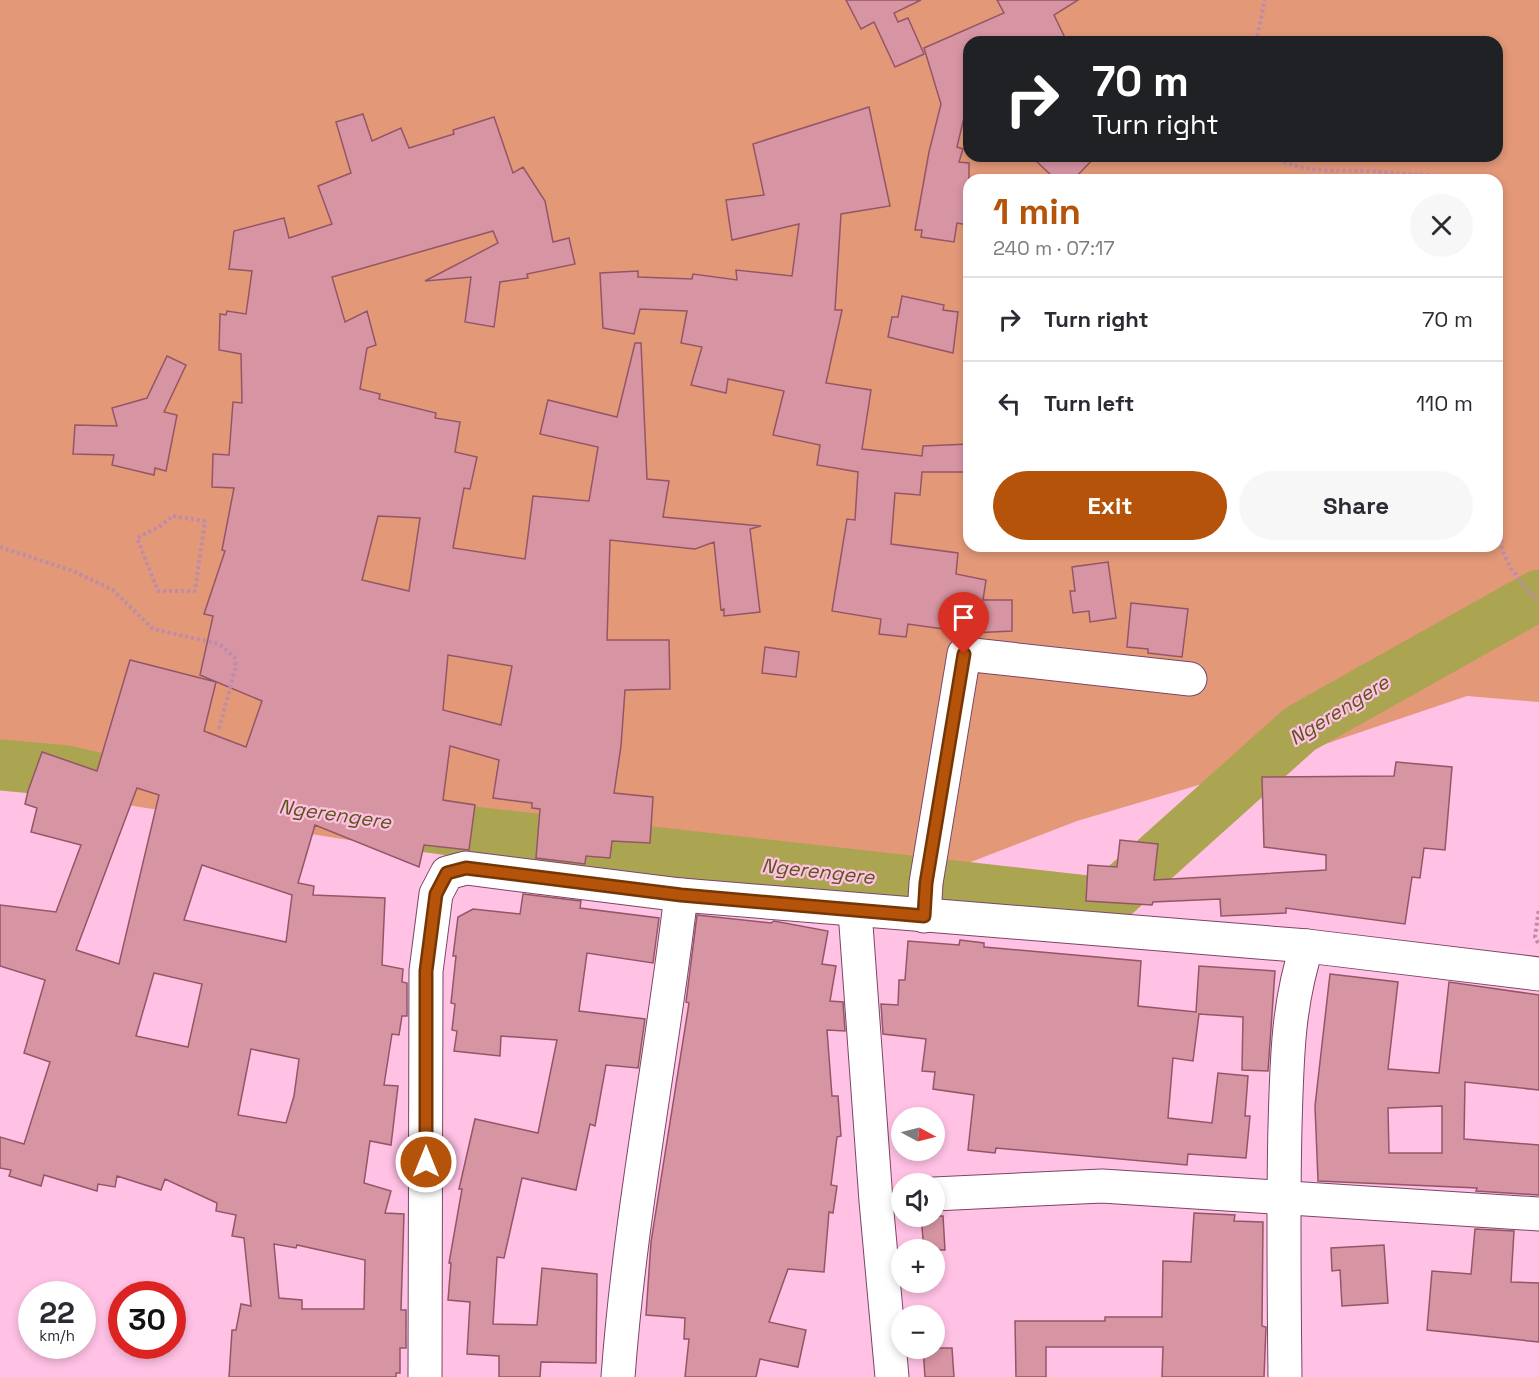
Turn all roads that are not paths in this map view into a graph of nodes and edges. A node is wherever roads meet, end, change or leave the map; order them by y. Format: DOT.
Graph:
graph roads {
  1 [pos="1190,679"];
  2 [pos="681,895"];
  3 [pos="855,911"];
  4 [pos="924,916"];
  5 [pos="1307,946"];
  6 [pos="1539,974"];
  7 [pos="945,1193"];
  8 [pos="1283,1197"];
  9 [pos="889,1199"];
  10 [pos="1539,1214"];
  11 [pos="425,1377"];
  12 [pos="618,1377"];
  13 [pos="892,1377"];
  14 [pos="1285,1377"];
  1 -- 4 [label="street"];
  2 -- 3 [label="street"];
  2 -- 11 [label="street"];
  2 -- 12 [label="street"];
  3 -- 4 [label="street"];
  3 -- 9 [label="street"];
  4 -- 5 [label="street"];
  5 -- 6 [label="street"];
  5 -- 8 [label="street"];
  7 -- 8 [label="street"];
  8 -- 10 [label="street"];
  8 -- 14 [label="street"];
  9 -- 13 [label="street"];
}
